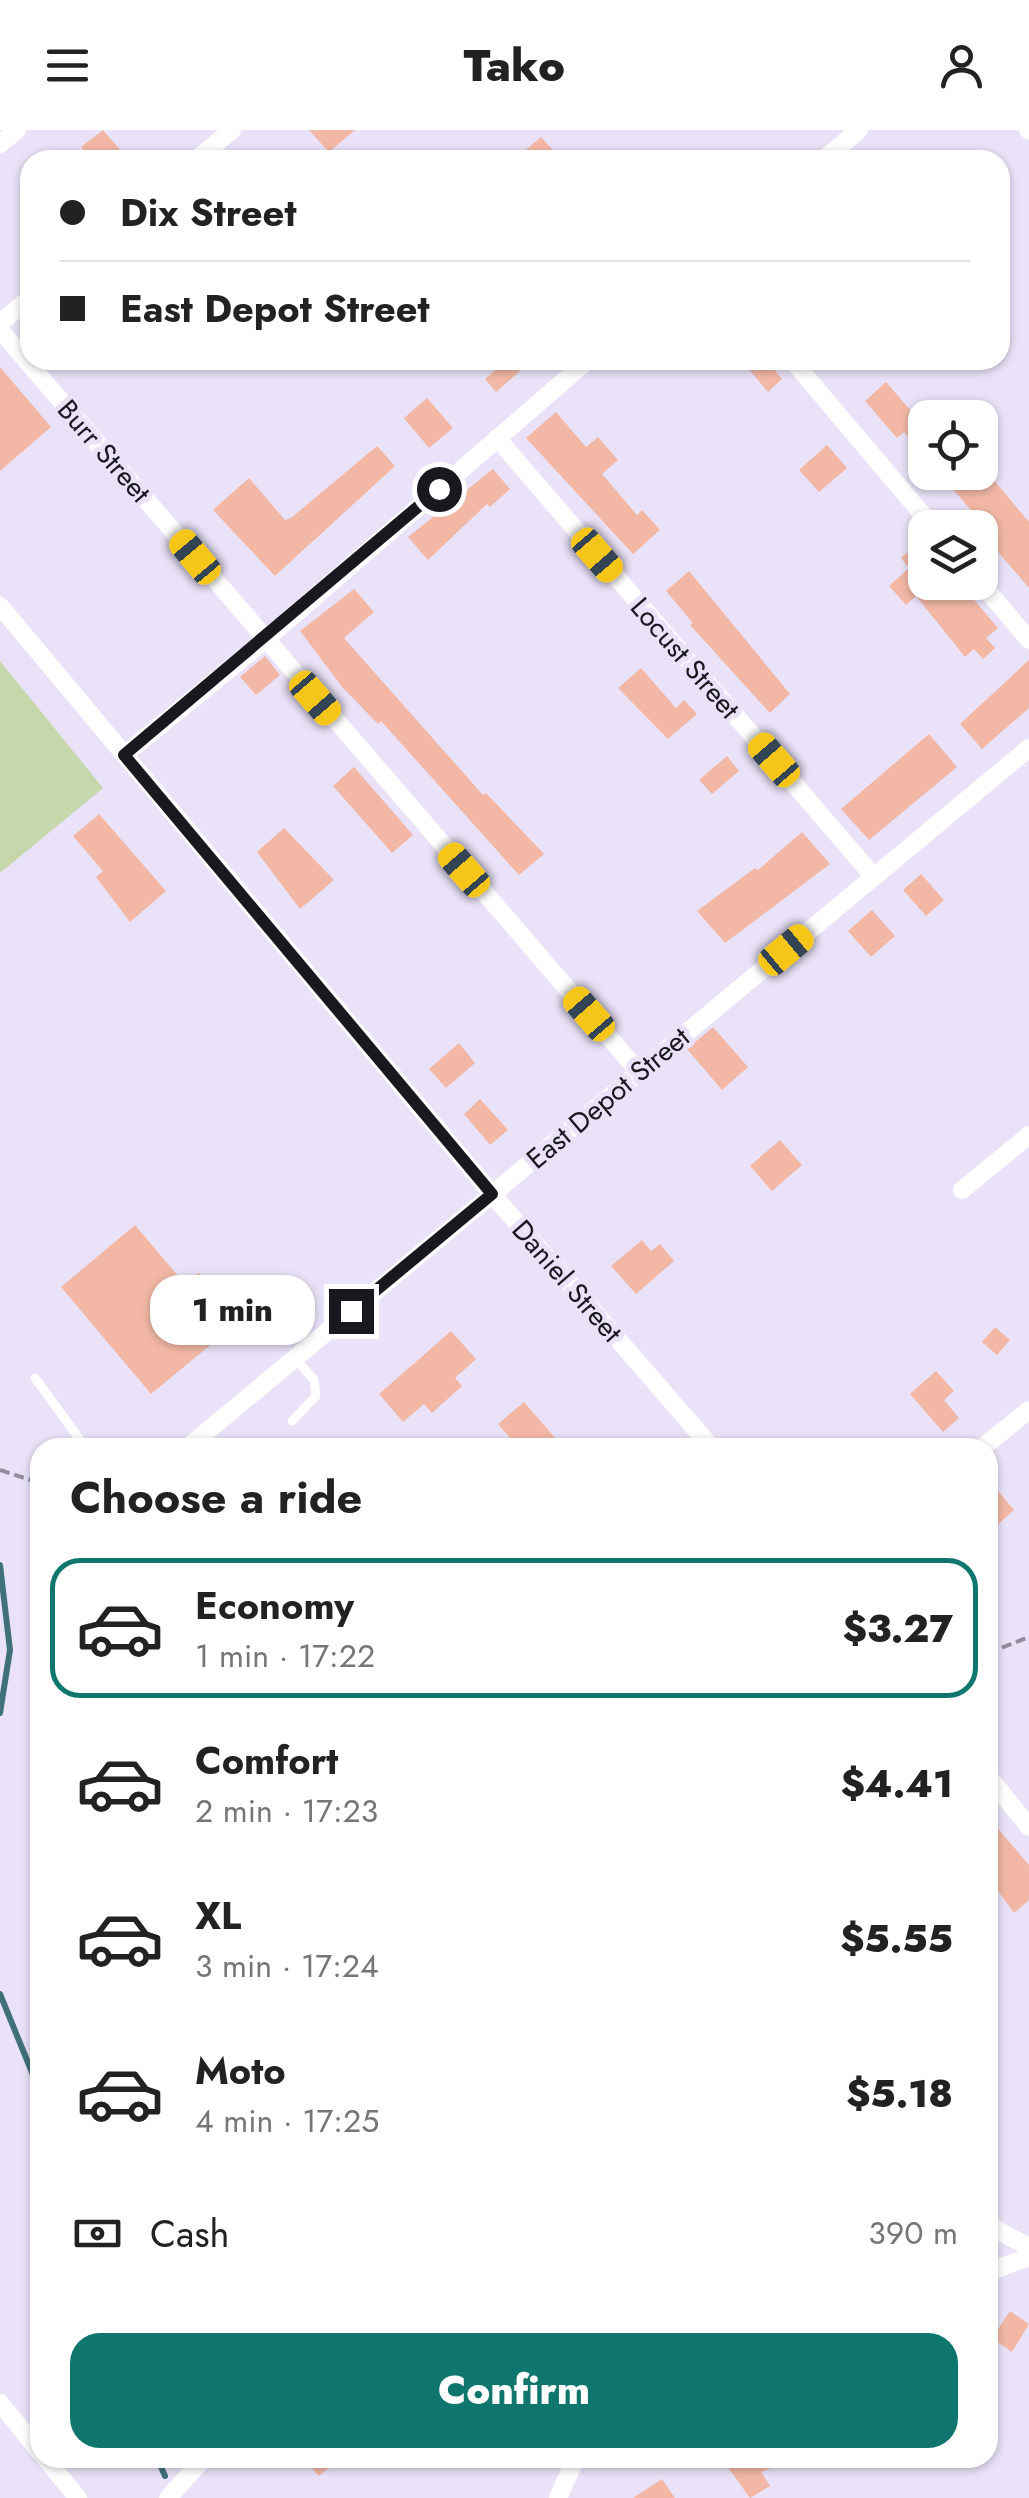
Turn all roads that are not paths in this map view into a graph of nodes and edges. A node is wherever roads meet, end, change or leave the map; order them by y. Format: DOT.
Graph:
graph roads {
  1 [pos="17,130"];
  2 [pos="232,130"];
  3 [pos="853,132"];
  4 [pos="0,144"];
  5 [pos="208,150"];
  6 [pos="834,150"];
  7 [pos="20,308"];
  8 [pos="0,327"];
  9 [pos="20,351"];
  10 [pos="36,370"];
  11 [pos="576,370"];
  12 [pos="800,370"];
  13 [pos="497,438"];
  14 [pos="919,510"];
  15 [pos="995,600"];
  16 [pos="0,606"];
  17 [pos="265,640"];
  18 [pos="1029,640"];
  19 [pos="1029,748"];
  20 [pos="124,755"];
  21 [pos="874,877"];
  22 [pos="639,1072"];
  23 [pos="1029,1135"];
  24 [pos="962,1190"];
  25 [pos="492,1194"];
  26 [pos="295,1358"];
  27 [pos="35,1378"];
  28 [pos="1029,1410"];
  29 [pos="292,1421"];
  30 [pos="79,1438"];
  31 [pos="199,1438"];
  32 [pos="703,1438"];
  33 [pos="994,1438"];
  34 [pos="998,1788"];
  35 [pos="1029,1827"];
  36 [pos="998,2230"];
  37 [pos="1029,2247"];
  38 [pos="1029,2257"];
  39 [pos="998,2268"];
  40 [pos="0,2403"];
  41 [pos="30,2440"];
  42 [pos="53,2468"];
  43 [pos="195,2468"];
  44 [pos="572,2468"];
  45 [pos="78,2498"];
  46 [pos="168,2498"];
  47 [pos="558,2498"];
  1 -- 4 [label="street"];
  2 -- 5 [label="street"];
  3 -- 6 [label="street"];
  7 -- 8 [label="street"];
  8 -- 9 [label="street, Burr Street"];
  10 -- 17 [label="street, Burr Street"];
  11 -- 13 [label="street"];
  12 -- 14 [label="street"];
  13 -- 17 [label="street"];
  13 -- 21 [label="street, Locust Street"];
  15 -- 18 [label="street"];
  16 -- 20 [label="street, Daniel Street"];
  17 -- 20 [label="street"];
  17 -- 22 [label="street, Burr Street"];
  19 -- 21 [label="street, East Depot Street"];
  20 -- 25 [label="street, Daniel Street"];
  21 -- 22 [label="street, East Depot Street"];
  22 -- 25 [label="street, East Depot Street"];
  23 -- 24 [label="street"];
  25 -- 26 [label="street, East Depot Street"];
  25 -- 32 [label="street, Daniel Street"];
  26 -- 29 [label="lane"];
  26 -- 31 [label="street, East Depot Street"];
  27 -- 30 [label="lane"];
  28 -- 33 [label="street"];
  34 -- 35 [label="street"];
  36 -- 37 [label="street"];
  38 -- 39 [label="street"];
  40 -- 41 [label="street"];
  42 -- 45 [label="street"];
  43 -- 46 [label="street"];
  44 -- 47 [label="street"];
}
